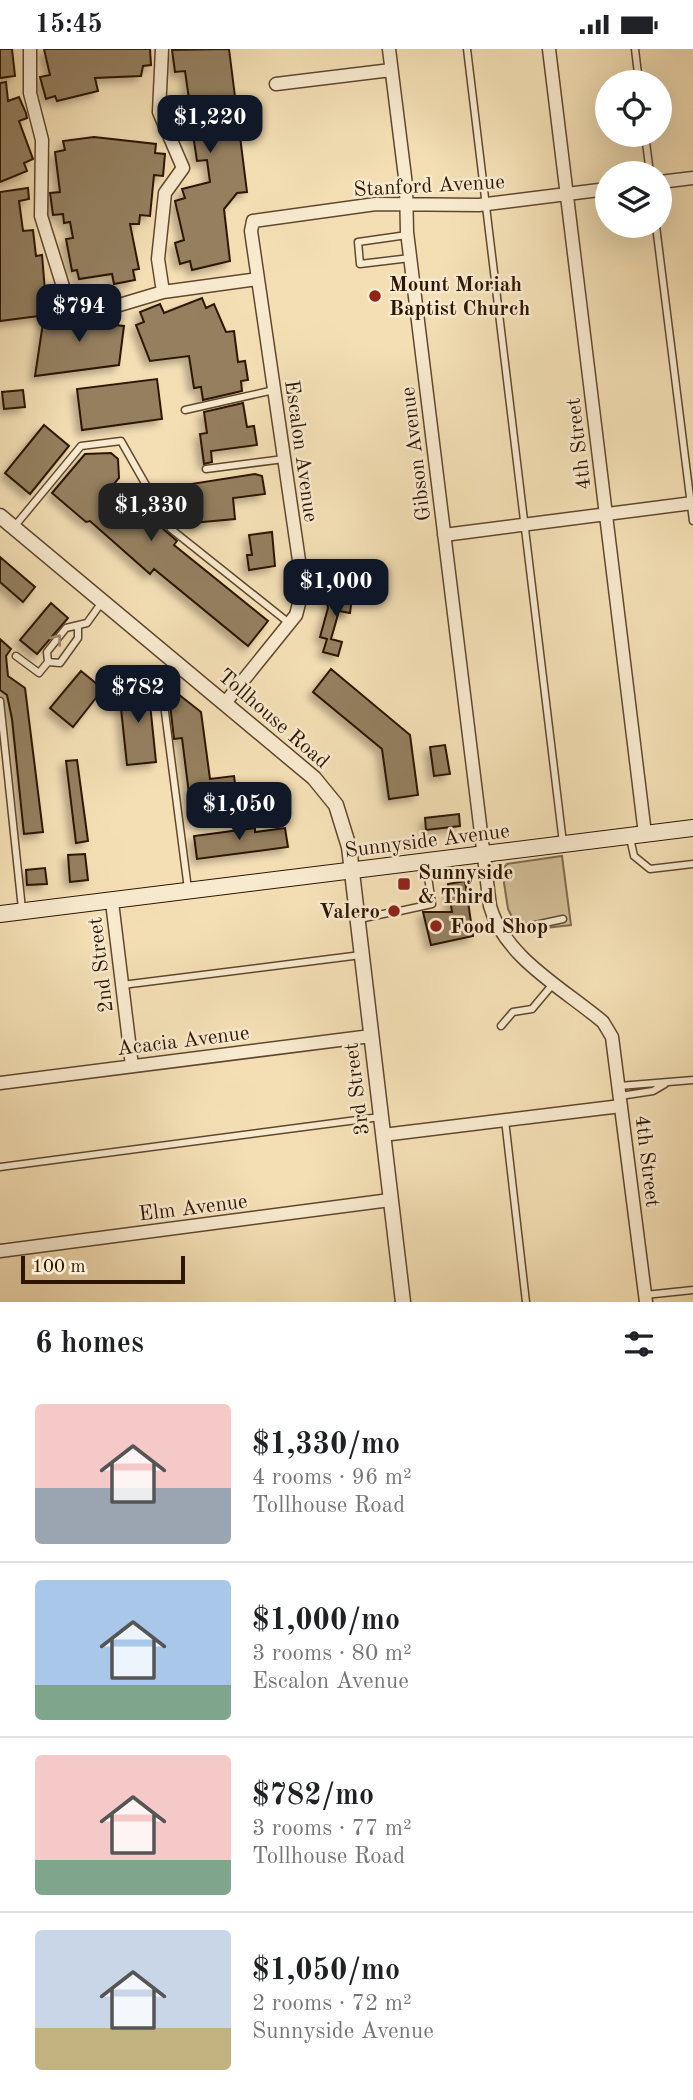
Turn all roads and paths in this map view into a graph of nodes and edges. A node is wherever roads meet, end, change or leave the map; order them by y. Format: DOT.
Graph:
graph roads {
  1 [pos="30,49"];
  2 [pos="162,49"];
  3 [pos="389,49"];
  4 [pos="467,49"];
  5 [pos="549,49"];
  6 [pos="635,49"];
  7 [pos="391,70"];
  8 [pos="638,70"];
  9 [pos="276,84"];
  10 [pos="693,178"];
  11 [pos="672,181"];
  12 [pos="595,190"];
  13 [pos="567,194"];
  14 [pos="485,204"];
  15 [pos="407,205"];
  16 [pos="253,221"];
  17 [pos="407,235"];
  18 [pos="658,238"];
  19 [pos="410,258"];
  20 [pos="258,279"];
  21 [pos="163,292"];
  22 [pos="274,390"];
  23 [pos="185,410"];
  24 [pos="284,459"];
  25 [pos="206,469"];
  26 [pos="692,503"];
  27 [pos="606,514"];
  28 [pos="0,516"];
  29 [pos="693,521"];
  30 [pos="524,525"];
  31 [pos="14,527"];
  32 [pos="444,535"];
  33 [pos="102,602"];
  34 [pos="289,624"];
  35 [pos="78,628"];
  36 [pos="16,656"];
  37 [pos="48,662"];
  38 [pos="180,665"];
  39 [pos="0,701"];
  40 [pos="225,703"];
  41 [pos="693,828"];
  42 [pos="637,835"];
  43 [pos="564,845"];
  44 [pos="484,854"];
  45 [pos="425,861"];
  46 [pos="693,864"];
  47 [pos="351,870"];
  48 [pos="188,891"];
  49 [pos="112,902"];
  50 [pos="23,911"];
  51 [pos="400,911"];
  52 [pos="387,913"];
  53 [pos="0,914"];
  54 [pos="357,919"];
  55 [pos="563,919"];
  56 [pos="501,932"];
  57 [pos="362,955"];
  58 [pos="554,983"];
  59 [pos="122,985"];
  60 [pos="501,1026"];
  61 [pos="370,1036"];
  62 [pos="132,1066"];
  63 [pos="693,1080"];
  64 [pos="0,1083"];
  65 [pos="620,1096"];
  66 [pos="380,1117"];
  67 [pos="505,1120"];
  68 [pos="383,1135"];
  69 [pos="0,1167"];
  70 [pos="390,1200"];
  71 [pos="0,1251"];
  72 [pos="693,1290"];
  73 [pos="646,1299"];
  74 [pos="403,1302"];
  75 [pos="526,1302"];
  1 -- 21 [label="street"];
  2 -- 21 [label="street"];
  3 -- 7 [label="street, Gibson Avenue"];
  4 -- 14 [label="lane"];
  5 -- 13 [label="street, 4th Street"];
  6 -- 8 [label="lane"];
  7 -- 9 [label="street"];
  7 -- 15 [label="street, Gibson Avenue"];
  10 -- 11 [label="street"];
  12 -- 13 [label="street, Stanford Avenue"];
  13 -- 14 [label="street, Stanford Avenue"];
  13 -- 27 [label="street, 4th Street"];
  14 -- 15 [label="street, Stanford Avenue"];
  14 -- 30 [label="lane"];
  15 -- 16 [label="street, Stanford Avenue"];
  15 -- 17 [label="street, Gibson Avenue"];
  16 -- 20 [label="street, Escalon Avenue"];
  17 -- 19 [label="street, Gibson Avenue"];
  17 -- 19 [label="lane"];
  18 -- 26 [label="lane"];
  19 -- 32 [label="street, Gibson Avenue"];
  20 -- 21 [label="street"];
  20 -- 22 [label="street, Escalon Avenue"];
  22 -- 23 [label="lane"];
  22 -- 24 [label="street, Escalon Avenue"];
  24 -- 25 [label="lane"];
  24 -- 34 [label="street, Escalon Avenue"];
  26 -- 27 [label="street"];
  26 -- 29 [label="lane"];
  27 -- 30 [label="street"];
  27 -- 42 [label="street, 4th Street"];
  28 -- 31 [label="street, Tollhouse Road"];
  30 -- 32 [label="street"];
  30 -- 43 [label="lane"];
  31 -- 33 [label="street, Tollhouse Road"];
  31 -- 34 [label="lane"];
  32 -- 44 [label="street, Gibson Avenue"];
  33 -- 35 [label="lane"];
  33 -- 38 [label="street, Tollhouse Road"];
  34 -- 40 [label="street, Escalon Avenue"];
  37 -- 35 [label="lane, one-way"];
  35 -- 37 [label="lane"];
  36 -- 37 [label="lane"];
  38 -- 40 [label="street, Tollhouse Road"];
  38 -- 48 [label="lane"];
  39 -- 50 [label="lane"];
  40 -- 47 [label="street, Tollhouse Road"];
  41 -- 42 [label="main road, Sunnyside Avenue"];
  42 -- 43 [label="main road, Sunnyside Avenue"];
  42 -- 46 [label="lane"];
  43 -- 44 [label="main road, Sunnyside Avenue"];
  44 -- 45 [label="main road, Sunnyside Avenue"];
  44 -- 56 [label="street"];
  45 -- 47 [label="main road, Sunnyside Avenue"];
  45 -- 51 [label="lane"];
  47 -- 48 [label="main road, Sunnyside Avenue"];
  47 -- 54 [label="street, 3rd Street"];
  48 -- 49 [label="main road, Sunnyside Avenue"];
  49 -- 50 [label="main road, Sunnyside Avenue"];
  49 -- 59 [label="street, 2nd Street"];
  50 -- 53 [label="main road, Sunnyside Avenue"];
  52 -- 54 [label="lane"];
  54 -- 57 [label="street, 3rd Street"];
  55 -- 56 [label="lane"];
  56 -- 58 [label="street"];
  57 -- 59 [label="lane"];
  57 -- 61 [label="street, 3rd Street"];
  58 -- 60 [label="lane"];
  58 -- 65 [label="street, 4th Street"];
  59 -- 62 [label="street, 2nd Street"];
  61 -- 62 [label="street, Acacia Avenue"];
  61 -- 66 [label="street, 3rd Street"];
  62 -- 64 [label="street, Acacia Avenue"];
  63 -- 65 [label="lane"];
  65 -- 67 [label="street"];
  65 -- 73 [label="street, 4th Street"];
  66 -- 68 [label="street, 3rd Street"];
  66 -- 69 [label="lane"];
  67 -- 68 [label="street"];
  67 -- 75 [label="lane"];
  68 -- 70 [label="street, 3rd Street"];
  70 -- 71 [label="street, Elm Avenue"];
  70 -- 74 [label="street, 3rd Street"];
  72 -- 73 [label="lane"];
}
